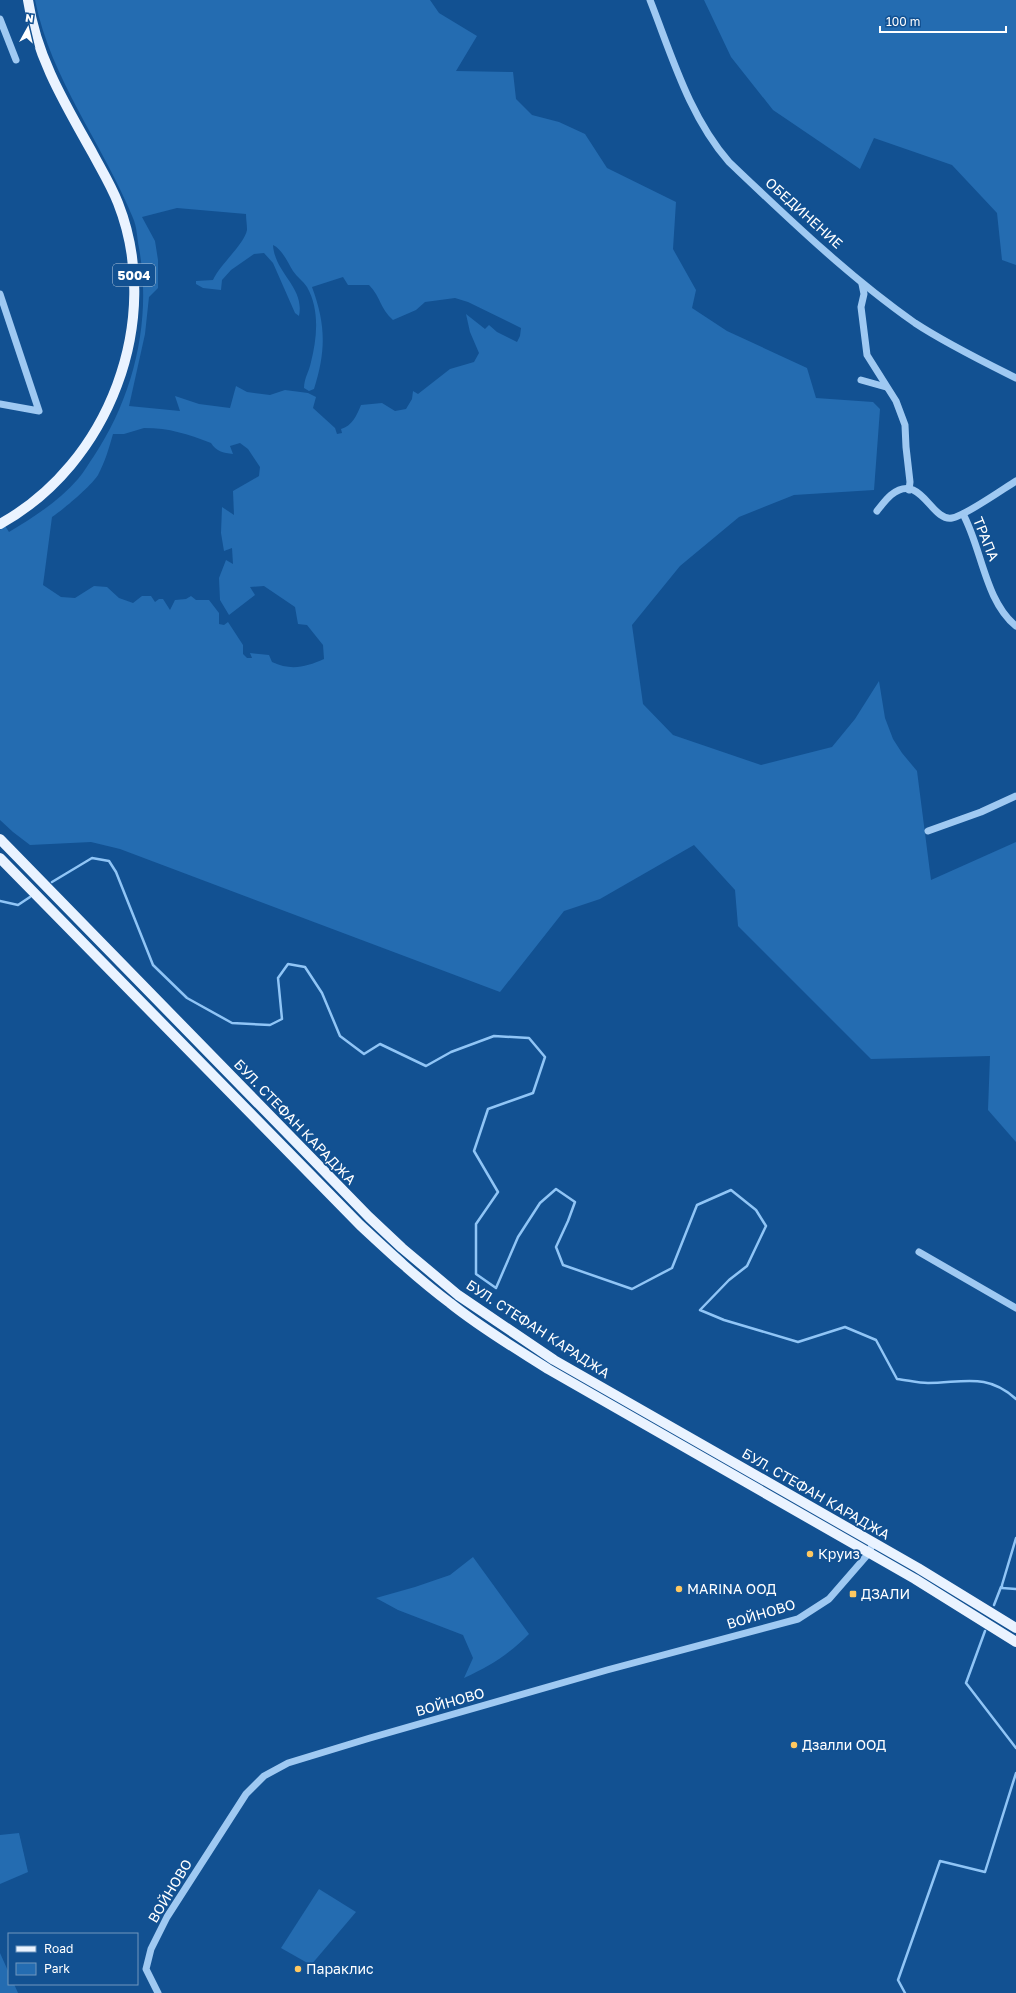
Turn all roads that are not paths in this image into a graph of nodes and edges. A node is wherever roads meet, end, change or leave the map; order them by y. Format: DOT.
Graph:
graph roads {
  1 [pos="28,0"];
  2 [pos="650,0"];
  3 [pos="0,19"];
  4 [pos="16,60"];
  5 [pos="862,284"];
  6 [pos="0,294"];
  7 [pos="1016,378"];
  8 [pos="860,380"];
  9 [pos="886,387"];
  10 [pos="0,404"];
  11 [pos="1016,481"];
  12 [pos="909,490"];
  13 [pos="877,511"];
  14 [pos="963,514"];
  15 [pos="1,521"];
  16 [pos="1016,626"];
  17 [pos="1016,796"];
  18 [pos="928,831"];
  19 [pos="0,839"];
  20 [pos="0,858"];
  21 [pos="919,1252"];
  22 [pos="1016,1308"];
  23 [pos="873,1542"];
  24 [pos="869,1553"];
  25 [pos="1016,1628"];
  26 [pos="1016,1642"];
  27 [pos="158,1993"];
  1 -- 15 [label="main road, 5004"];
  2 -- 5 [label="street, ОБЕДИНЕНИЕ"];
  3 -- 4 [label="street"];
  5 -- 7 [label="street, ОБЕДИНЕНИЕ"];
  5 -- 9 [label="street"];
  6 -- 10 [label="street"];
  8 -- 9 [label="street"];
  9 -- 12 [label="street"];
  11 -- 14 [label="street, ТРАПА"];
  12 -- 13 [label="street"];
  12 -- 14 [label="street"];
  14 -- 16 [label="street, ТРАПА"];
  17 -- 18 [label="street"];
  19 -- 23 [label="main road, БУЛ. СТЕФАН КАРАДЖА"];
  20 -- 24 [label="main road, БУЛ. СТЕФАН КАРАДЖА"];
  21 -- 22 [label="street"];
  23 -- 24 [label="street"];
  23 -- 25 [label="main road, БУЛ. СТЕФАН КАРАДЖА"];
  24 -- 26 [label="main road, БУЛ. СТЕФАН КАРАДЖА"];
  24 -- 27 [label="street, ВОЙНОВО"];
}
